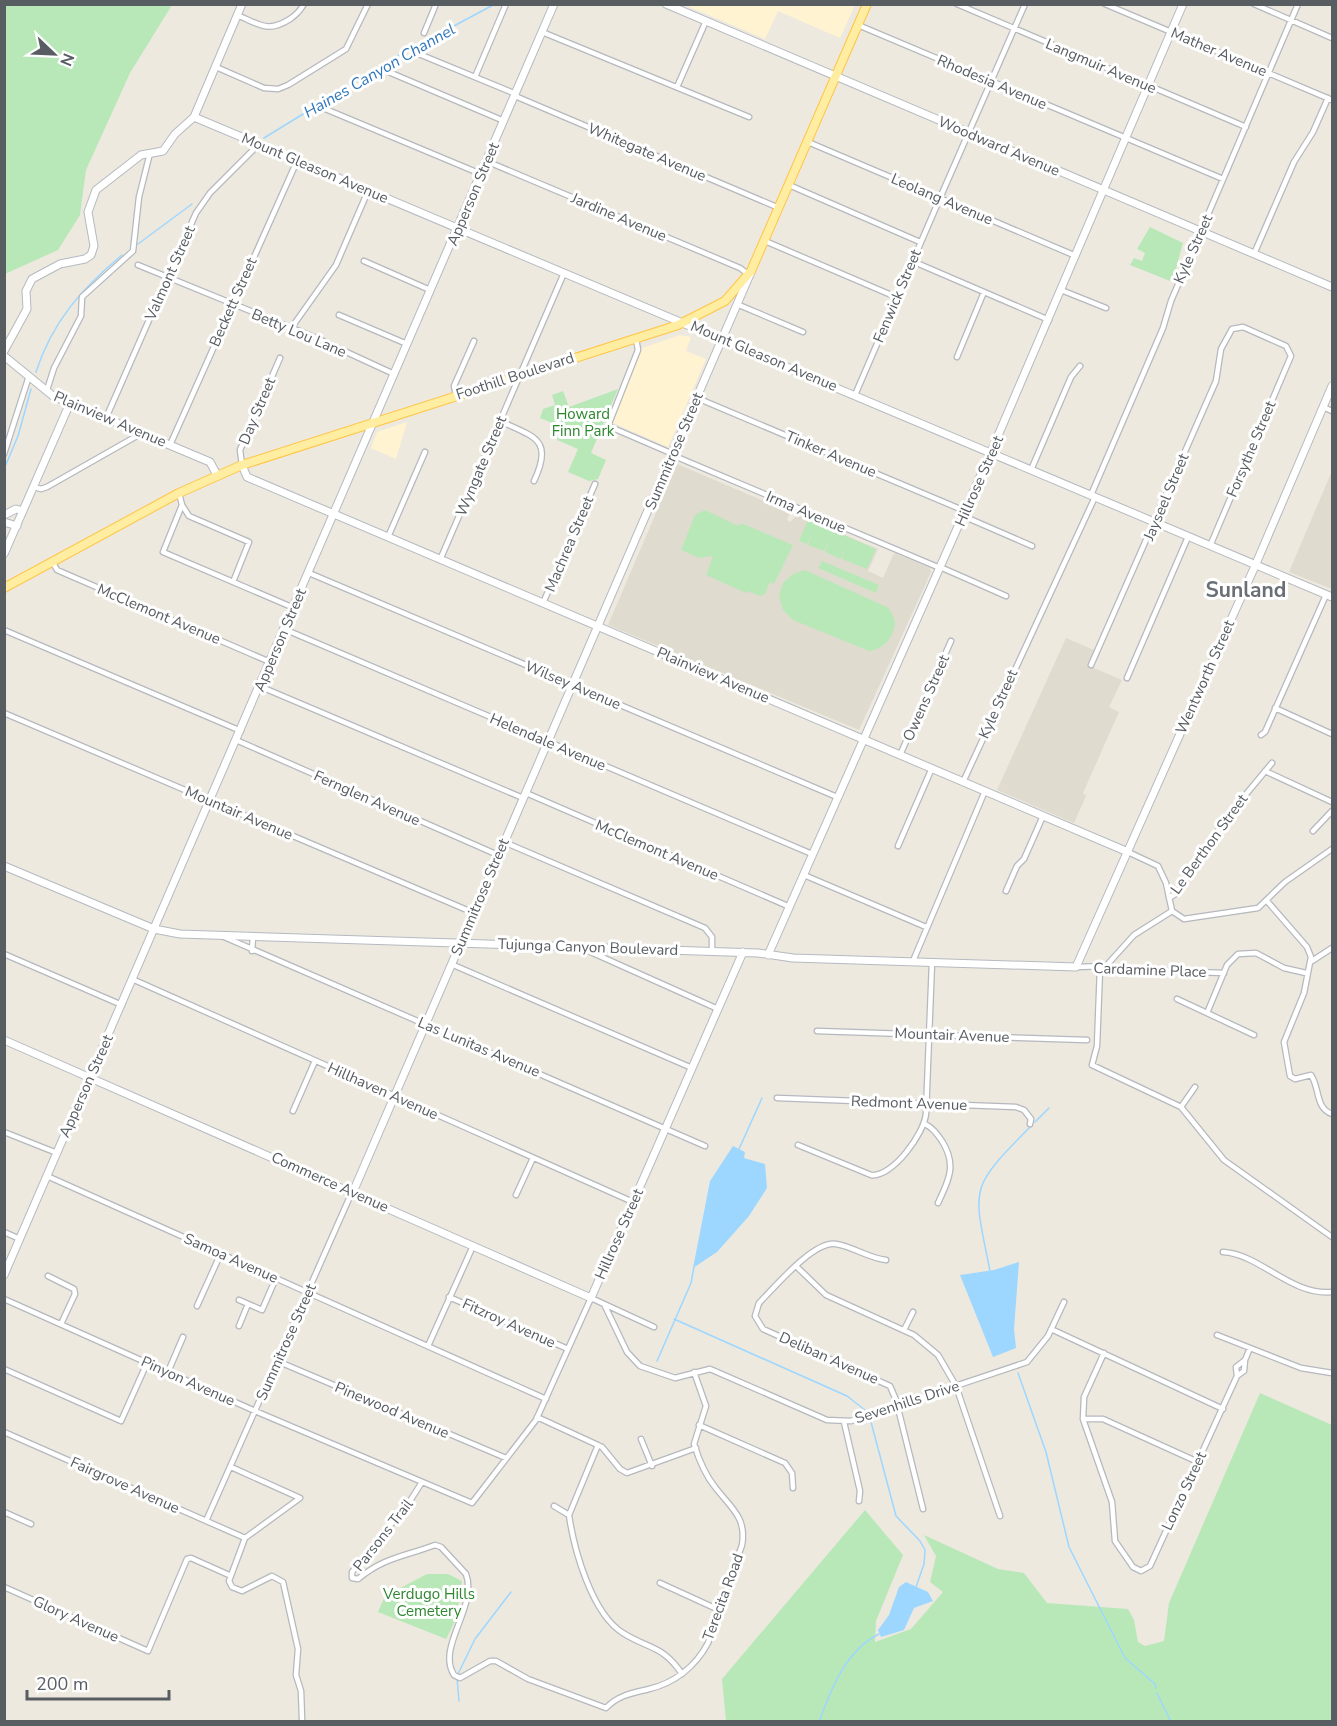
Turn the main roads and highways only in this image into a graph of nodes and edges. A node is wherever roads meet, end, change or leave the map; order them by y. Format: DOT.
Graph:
graph roads {
  1 [pos="867,4"];
  2 [pos="4,588"];
  1 -- 2 [label="main road, Foothill Boulevard"];
}
